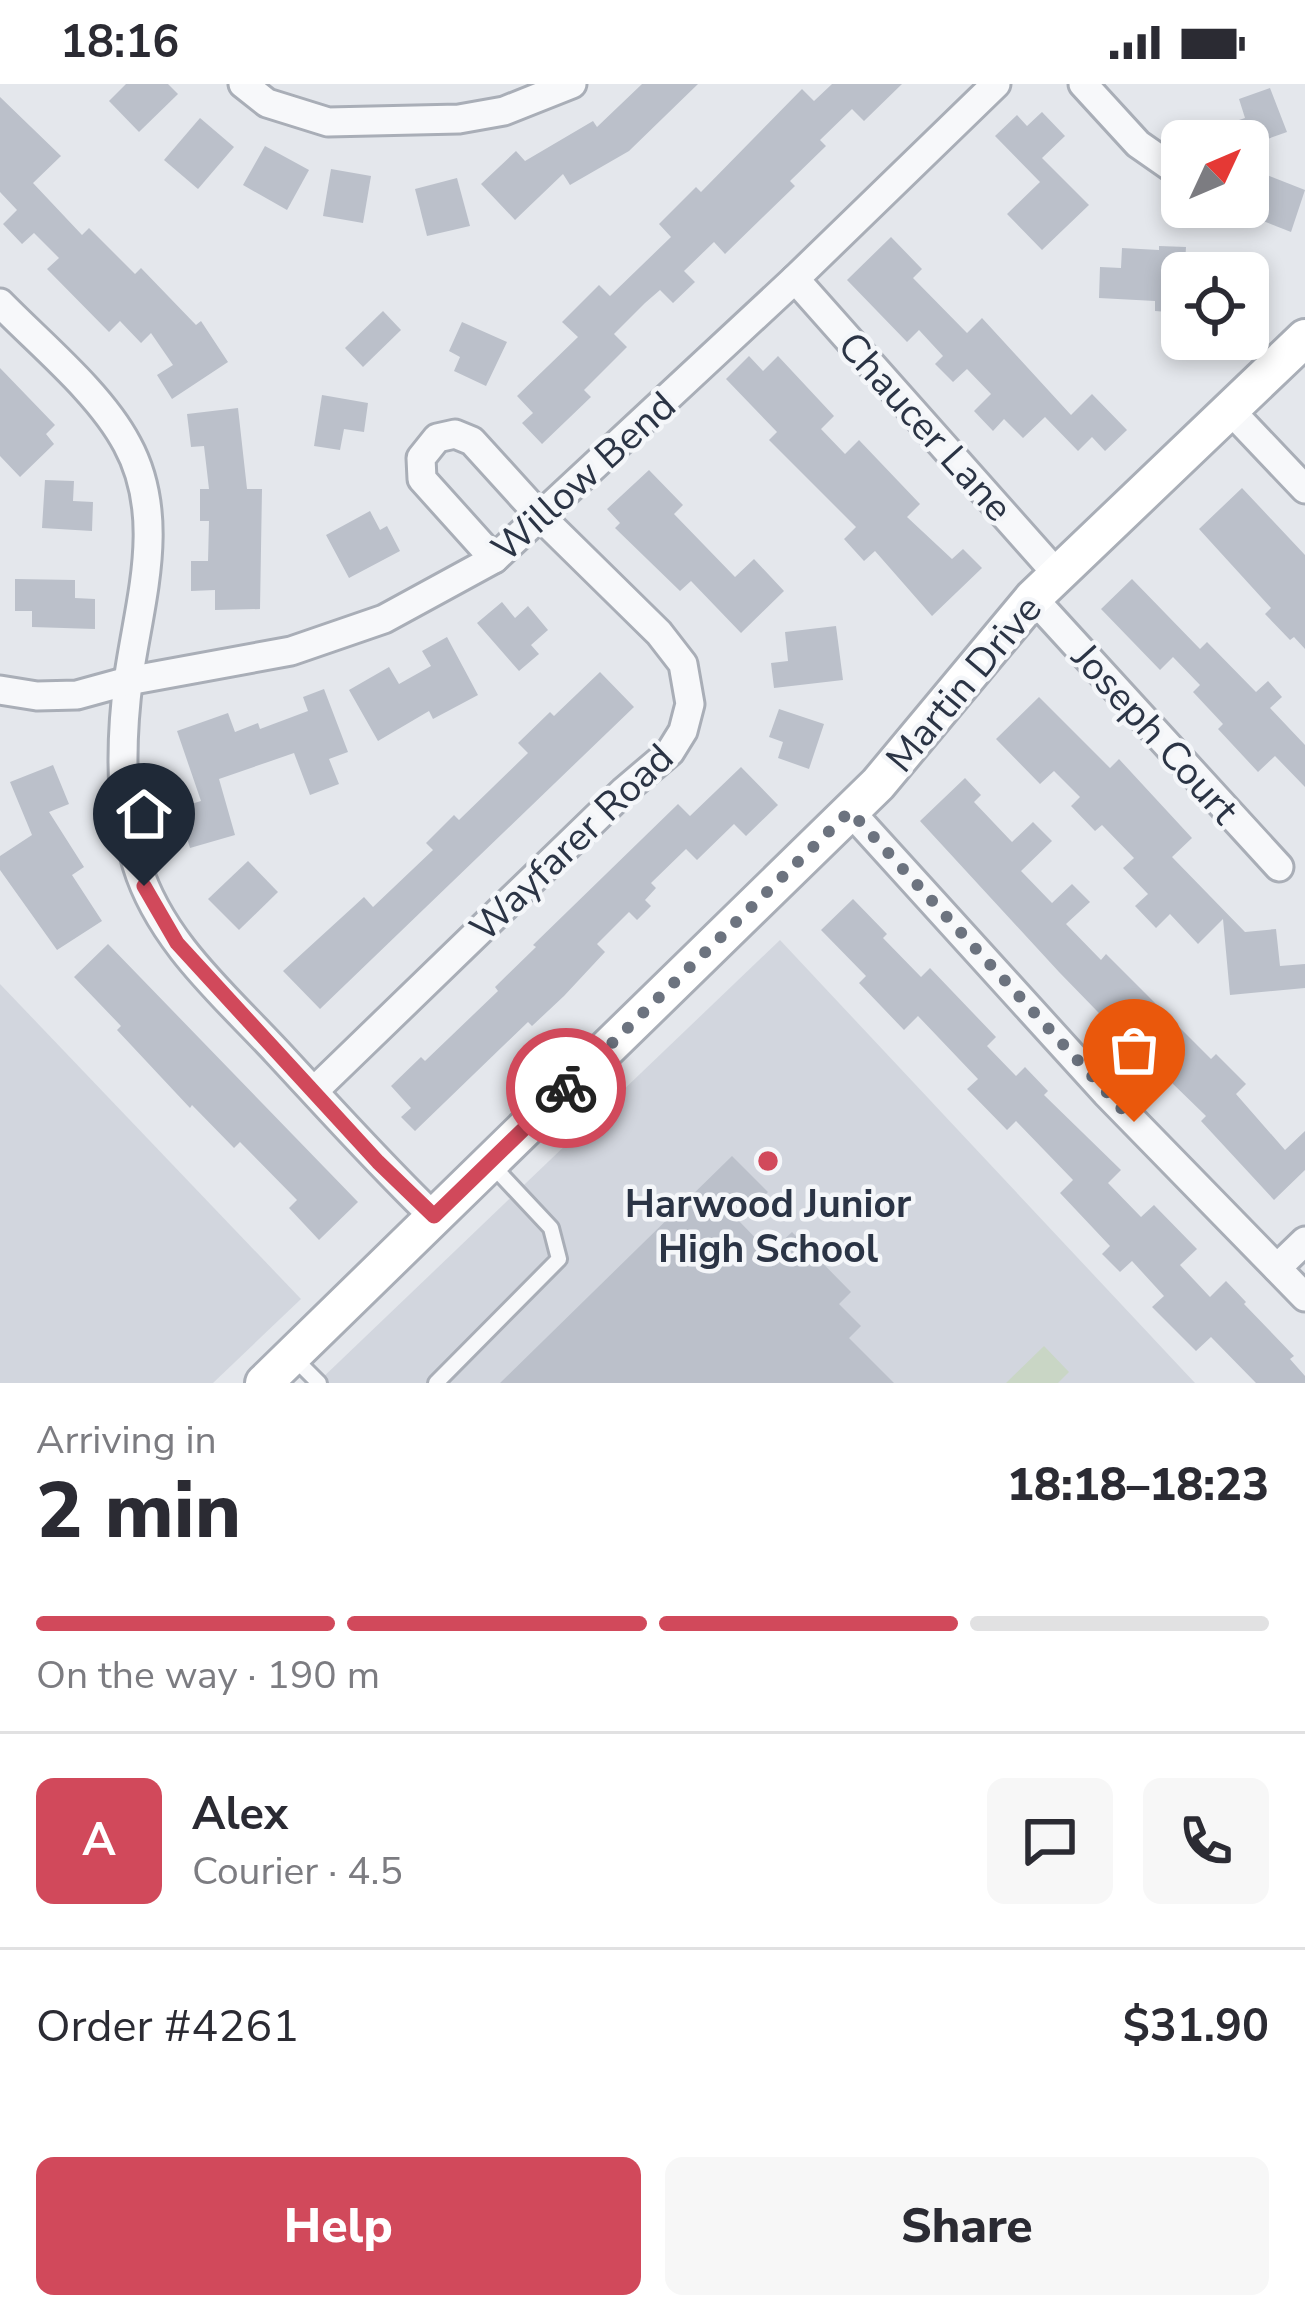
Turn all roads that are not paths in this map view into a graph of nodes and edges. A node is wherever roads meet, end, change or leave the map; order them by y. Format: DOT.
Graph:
graph roads {
  1 [pos="243,84"];
  2 [pos="572,84"];
  3 [pos="996,84"];
  4 [pos="1083,84"];
  5 [pos="1161,160"];
  6 [pos="795,279"];
  7 [pos="0,303"];
  8 [pos="1305,338"];
  9 [pos="1230,410"];
  10 [pos="1305,489"];
  11 [pos="542,518"];
  12 [pos="494,560"];
  13 [pos="1045,586"];
  14 [pos="128,681"];
  15 [pos="0,690"];
  16 [pos="850,811"];
  17 [pos="1279,867"];
  18 [pos="314,1091"];
  19 [pos="489,1162"];
  20 [pos="434,1216"];
  21 [pos="1305,1241"];
  22 [pos="1277,1268"];
  23 [pos="1305,1297"];
  24 [pos="292,1356"];
  25 [pos="264,1383"];
  26 [pos="319,1383"];
  27 [pos="436,1383"];
  1 -- 2 [label="street"];
  3 -- 6 [label="street, Willow Bend"];
  4 -- 5 [label="street"];
  6 -- 11 [label="street, Willow Bend"];
  6 -- 13 [label="street, Chaucer Lane"];
  7 -- 14 [label="street"];
  8 -- 9 [label="street, Martin Drive"];
  9 -- 10 [label="street"];
  9 -- 13 [label="street, Martin Drive"];
  11 -- 12 [label="street, Willow Bend"];
  11 -- 12 [label="street, Wayfarer Road"];
  11 -- 18 [label="street, Wayfarer Road"];
  12 -- 14 [label="street, Willow Bend"];
  13 -- 16 [label="street, Martin Drive"];
  13 -- 17 [label="street, Joseph Court"];
  14 -- 15 [label="street, Willow Bend"];
  14 -- 18 [label="street"];
  16 -- 19 [label="street, Martin Drive"];
  16 -- 22 [label="street"];
  18 -- 20 [label="street"];
  19 -- 20 [label="street, Martin Drive"];
  19 -- 27 [label="lane"];
  20 -- 24 [label="street, Martin Drive"];
  21 -- 22 [label="street"];
  22 -- 23 [label="street"];
  24 -- 25 [label="street, Martin Drive"];
  24 -- 26 [label="lane"];
}
